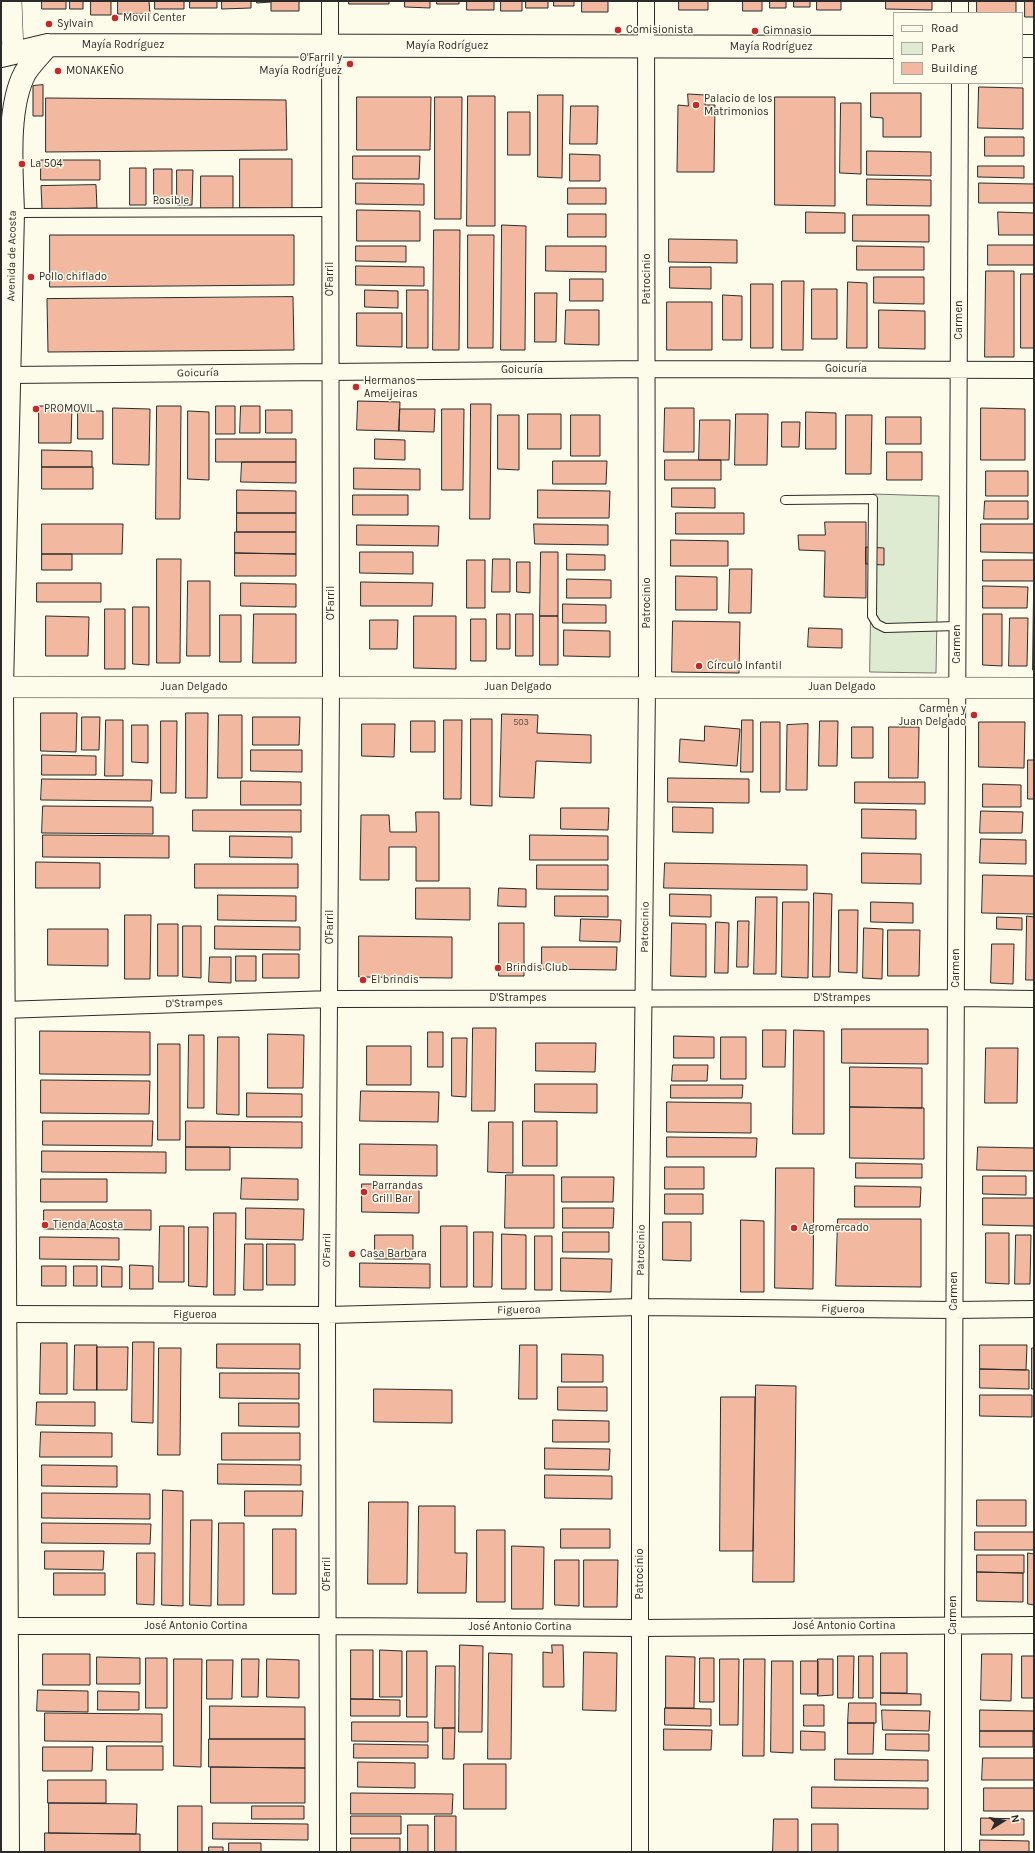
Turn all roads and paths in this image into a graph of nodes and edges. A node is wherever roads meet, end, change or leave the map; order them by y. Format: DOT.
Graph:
graph roads {
  1 [pos="11,1"];
  2 [pos="330,1"];
  3 [pos="646,1"];
  4 [pos="960,1"];
  5 [pos="960,12"];
  6 [pos="48,44"];
  7 [pos="330,45"];
  8 [pos="1023,46"];
  9 [pos="1034,46"];
  10 [pos="645,47"];
  11 [pos="893,47"];
  12 [pos="7,54"];
  13 [pos="960,84"];
  14 [pos="1,112"];
  15 [pos="12,148"];
  16 [pos="330,212"];
  17 [pos="13,213"];
  18 [pos="648,369"];
  19 [pos="959,369"];
  20 [pos="1034,370"];
  21 [pos="330,371"];
  22 [pos="9,374"];
  23 [pos="3,466"];
  24 [pos="785,500"];
  25 [pos="957,626"];
  26 [pos="331,687"];
  27 [pos="2,688"];
  28 [pos="648,688"];
  29 [pos="957,688"];
  30 [pos="1034,688"];
  31 [pos="1,764"];
  32 [pos="644,998"];
  33 [pos="956,998"];
  34 [pos="330,999"];
  35 [pos="1034,999"];
  36 [pos="3,1010"];
  37 [pos="2,1120"];
  38 [pos="3,1272"];
  39 [pos="640,1307"];
  40 [pos="1034,1309"];
  41 [pos="954,1310"];
  42 [pos="5,1314"];
  43 [pos="327,1315"];
  44 [pos="3,1457"];
  45 [pos="1034,1625"];
  46 [pos="6,1626"];
  47 [pos="327,1626"];
  48 [pos="952,1626"];
  49 [pos="640,1628"];
  50 [pos="8,1852"];
  51 [pos="328,1852"];
  52 [pos="640,1852"];
  53 [pos="954,1852"];
  1 -- 12 [label="street"];
  2 -- 7 [label="street, O'Farril"];
  3 -- 10 [label="street, Patrocinio"];
  4 -- 5 [label="street"];
  6 -- 7 [label="main road, Mayía Rodríguez"];
  6 -- 12 [label="main road, Mayía Rodríguez"];
  6 -- 15 [label="main road, Avenida de Acosta"];
  7 -- 10 [label="main road, Mayía Rodríguez"];
  7 -- 16 [label="street, O'Farril"];
  8 -- 9 [label="main road"];
  10 -- 11 [label="main road, Mayía Rodríguez"];
  10 -- 18 [label="street, Patrocinio"];
  13 -- 19 [label="street, Carmen"];
  14 -- 15 [label="main road, Avenida de Acosta"];
  15 -- 17 [label="main road, Avenida de Acosta"];
  16 -- 17 [label="lane, Posible"];
  16 -- 21 [label="street, O'Farril"];
  17 -- 22 [label="main road, Avenida de Acosta"];
  18 -- 19 [label="street, Goicuría"];
  18 -- 21 [label="street, Goicuría"];
  18 -- 28 [label="street, Patrocinio"];
  19 -- 20 [label="street, Goicuría"];
  19 -- 25 [label="street, Carmen"];
  21 -- 22 [label="street, Goicuría"];
  21 -- 26 [label="street, O'Farril"];
  22 -- 23 [label="main road, Avenida de Acosta"];
  23 -- 27 [label="main road, Avenida de Acosta"];
  24 -- 25 [label="lane"];
  25 -- 29 [label="street, Carmen"];
  26 -- 27 [label="street, Juan Delgado"];
  26 -- 28 [label="street, Juan Delgado"];
  26 -- 34 [label="street, O'Farril"];
  27 -- 31 [label="main road, Avenida de Acosta"];
  28 -- 29 [label="street, Juan Delgado"];
  28 -- 32 [label="street, Patrocinio"];
  29 -- 30 [label="street, Juan Delgado"];
  29 -- 33 [label="street, Carmen"];
  31 -- 36 [label="main road, Avenida de Acosta"];
  32 -- 33 [label="street, D'Strampes"];
  32 -- 34 [label="street, D'Strampes"];
  32 -- 39 [label="street, Patrocinio"];
  33 -- 35 [label="street, D'Strampes"];
  33 -- 41 [label="street, Carmen"];
  34 -- 36 [label="street, D'Strampes"];
  34 -- 43 [label="street, O'Farril"];
  36 -- 37 [label="main road, Avenida de Acosta"];
  37 -- 38 [label="main road, Avenida de Acosta"];
  38 -- 42 [label="main road, Avenida de Acosta"];
  39 -- 41 [label="street, Figueroa"];
  39 -- 43 [label="street, Figueroa"];
  39 -- 49 [label="street, Patrocinio"];
  40 -- 41 [label="street, Figueroa"];
  41 -- 48 [label="street, Carmen"];
  42 -- 43 [label="street, Figueroa"];
  42 -- 44 [label="main road, Avenida de Acosta"];
  43 -- 47 [label="street, O'Farril"];
  44 -- 46 [label="main road, Avenida de Acosta"];
  45 -- 48 [label="street, José Antonio Cortina"];
  46 -- 47 [label="street, José Antonio Cortina"];
  46 -- 50 [label="main road, Avenida de Acosta"];
  47 -- 49 [label="street, José Antonio Cortina"];
  47 -- 51 [label="street, O'Farril"];
  48 -- 49 [label="street, José Antonio Cortina"];
  48 -- 53 [label="street, Carmen"];
  49 -- 52 [label="street, Patrocinio"];
}
